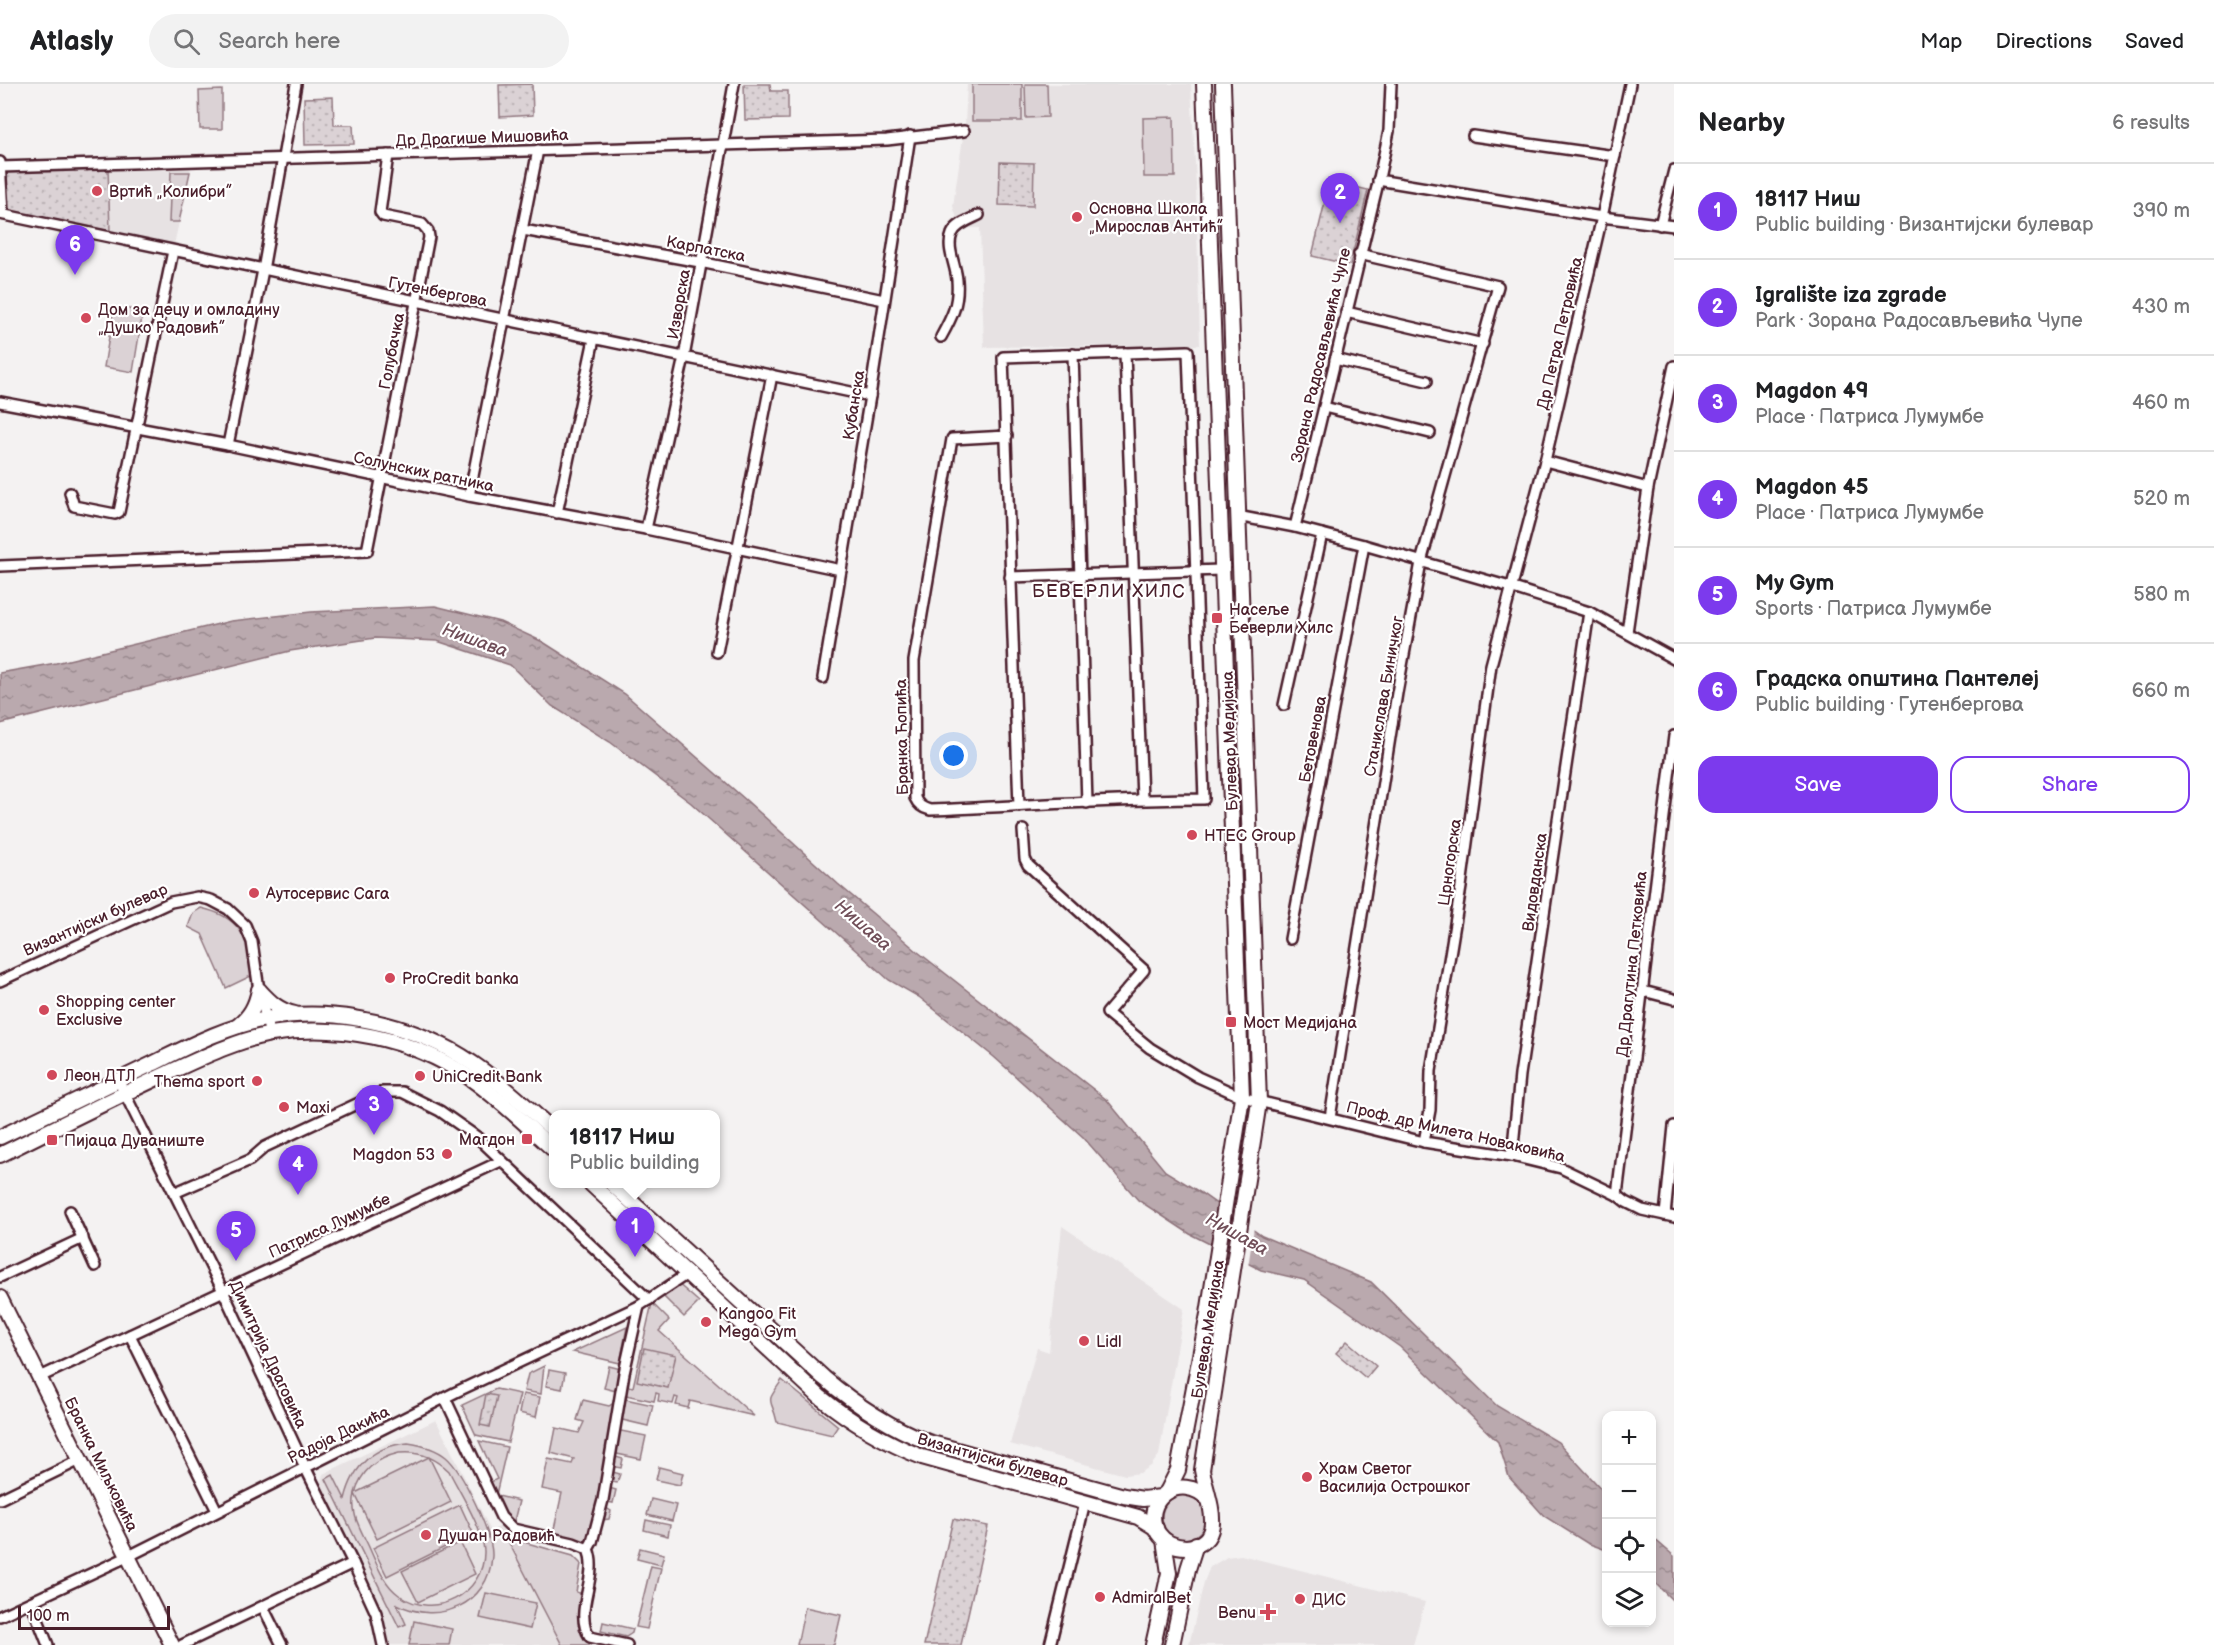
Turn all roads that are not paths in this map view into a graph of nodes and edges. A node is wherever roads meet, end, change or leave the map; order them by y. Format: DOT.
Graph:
graph roads {
  1 [pos="296,84"];
  2 [pos="734,84"];
  3 [pos="1204,84"];
  4 [pos="1223,84"];
  5 [pos="1390,84"];
  6 [pos="1630,84"];
  7 [pos="964,131"];
  8 [pos="910,136"];
  9 [pos="1473,136"];
  10 [pos="723,146"];
  11 [pos="538,150"];
  12 [pos="388,155"];
  13 [pos="1615,156"];
  14 [pos="284,157"];
  15 [pos="0,161"];
  16 [pos="0,167"];
  17 [pos="1674,170"];
  18 [pos="1378,180"];
  19 [pos="1,186"];
  20 [pos="2,214"];
  21 [pos="979,215"];
  22 [pos="1602,217"];
  23 [pos="1660,225"];
  24 [pos="1674,226"];
  25 [pos="522,230"];
  26 [pos="173,251"];
  27 [pos="1359,254"];
  28 [pos="700,262"];
  29 [pos="263,270"];
  30 [pos="884,300"];
  31 [pos="416,302"];
  32 [pos="1346,312"];
  33 [pos="504,319"];
  34 [pos="941,338"];
  35 [pos="594,339"];
  36 [pos="1482,344"];
  37 [pos="1125,353"];
  38 [pos="1073,354"];
  39 [pos="684,357"];
  40 [pos="1335,358"];
  41 [pos="1674,366"];
  42 [pos="772,375"];
  43 [pos="1428,381"];
  44 [pos="870,396"];
  45 [pos="0,402"];
  46 [pos="1324,407"];
  47 [pos="137,427"];
  48 [pos="1430,433"];
  49 [pos="1007,436"];
  50 [pos="228,445"];
  51 [pos="1545,461"];
  52 [pos="381,478"];
  53 [pos="1648,489"];
  54 [pos="70,493"];
  55 [pos="469,496"];
  56 [pos="557,513"];
  57 [pos="1238,516"];
  58 [pos="1295,527"];
  59 [pos="646,529"];
  60 [pos="1322,534"];
  61 [pos="1364,545"];
  62 [pos="737,548"];
  63 [pos="1421,562"];
  64 [pos="0,566"];
  65 [pos="841,570"];
  66 [pos="1196,570"];
  67 [pos="1221,570"];
  68 [pos="1135,572"];
  69 [pos="1081,574"];
  70 [pos="1010,577"];
  71 [pos="1510,587"];
  72 [pos="1589,612"];
  73 [pos="1627,632"];
  74 [pos="717,652"];
  75 [pos="1674,659"];
  76 [pos="823,678"];
  77 [pos="1284,705"];
  78 [pos="1674,736"];
  79 [pos="1142,799"];
  80 [pos="1204,799"];
  81 [pos="1088,802"];
  82 [pos="1019,806"];
  83 [pos="1023,830"];
  84 [pos="1290,939"];
  85 [pos="0,981"];
  86 [pos="259,990"];
  87 [pos="1643,991"];
  88 [pos="1674,999"];
  89 [pos="303,1015"];
  90 [pos="266,1019"];
  91 [pos="237,1027"];
  92 [pos="270,1035"];
  93 [pos="118,1080"];
  94 [pos="125,1093"];
  95 [pos="1242,1097"];
  96 [pos="1259,1102"];
  97 [pos="1330,1118"];
  98 [pos="1674,1126"];
  99 [pos="549,1127"];
  100 [pos="0,1137"];
  101 [pos="1424,1142"];
  102 [pos="549,1146"];
  103 [pos="0,1155"];
  104 [pos="1512,1156"];
  105 [pos="501,1161"];
  106 [pos="595,1188"];
  107 [pos="616,1188"];
  108 [pos="174,1193"];
  109 [pos="1617,1195"];
  110 [pos="70,1211"];
  111 [pos="1669,1216"];
  112 [pos="83,1238"];
  113 [pos="95,1266"];
  114 [pos="687,1274"];
  115 [pos="0,1277"];
  116 [pos="223,1291"];
  117 [pos="0,1298"];
  118 [pos="649,1300"];
  119 [pos="639,1306"];
  120 [pos="130,1335"];
  121 [pos="40,1377"];
  122 [pos="445,1398"];
  123 [pos="80,1460"];
  124 [pos="305,1467"];
  125 [pos="1164,1494"];
  126 [pos="0,1499"];
  127 [pos="1209,1500"];
  128 [pos="1085,1503"];
  129 [pos="217,1511"];
  130 [pos="1156,1528"];
  131 [pos="1164,1540"];
  132 [pos="1196,1544"];
  133 [pos="588,1549"];
  134 [pos="129,1556"];
  135 [pos="353,1563"];
  136 [pos="31,1602"];
  137 [pos="263,1607"];
  138 [pos="0,1616"];
  139 [pos="48,1645"];
  140 [pos="172,1645"];
  141 [pos="182,1645"];
  142 [pos="282,1645"];
  143 [pos="383,1645"];
  144 [pos="627,1645"];
  145 [pos="1050,1645"];
  146 [pos="1153,1645"];
  147 [pos="1172,1645"];
  1 -- 14 [label="street"];
  2 -- 10 [label="street, Изворска"];
  3 -- 67 [label="main road, Булевар Медијана"];
  4 -- 57 [label="main road, Булевар Медијана"];
  5 -- 18 [label="street, Зорана Радосављевића Чупе"];
  6 -- 13 [label="street, Др Петра Петровића"];
  7 -- 8 [label="street, Др Драгише Мишовића"];
  8 -- 10 [label="street, Др Драгише Мишовића"];
  8 -- 30 [label="street, Кубанска"];
  9 -- 13 [label="street"];
  10 -- 11 [label="street, Др Драгише Мишовића"];
  10 -- 28 [label="street, Изворска"];
  11 -- 12 [label="street, Др Драгише Мишовића"];
  11 -- 25 [label="street"];
  12 -- 14 [label="street, Др Драгише Мишовића"];
  12 -- 31 [label="street, Голубачка"];
  13 -- 22 [label="street, Др Петра Петровића"];
  14 -- 16 [label="street, Др Драгише Мишовића"];
  14 -- 29 [label="street"];
  15 -- 16 [label="street"];
  16 -- 19 [label="street"];
  17 -- 23 [label="street"];
  18 -- 22 [label="street"];
  18 -- 27 [label="street, Зорана Радосављевића Чупе"];
  19 -- 20 [label="street"];
  20 -- 26 [label="street, Гутенбергова"];
  21 -- 34 [label="street"];
  22 -- 23 [label="street"];
  22 -- 51 [label="street, Др Петра Петровића"];
  23 -- 24 [label="street"];
  25 -- 28 [label="street, Карпатска"];
  25 -- 33 [label="street"];
  26 -- 29 [label="street, Гутенбергова"];
  26 -- 47 [label="street"];
  27 -- 32 [label="street, Зорана Радосављевића Чупе"];
  27 -- 36 [label="street, Станислава Биничког"];
  28 -- 30 [label="street, Карпатска"];
  28 -- 39 [label="street, Изворска"];
  29 -- 31 [label="street, Гутенбергова"];
  29 -- 50 [label="street"];
  30 -- 44 [label="street, Кубанска"];
  31 -- 33 [label="street, Гутенбергова"];
  31 -- 52 [label="street, Голубачка"];
  32 -- 36 [label="street"];
  32 -- 40 [label="street, Зорана Радосављевића Чупе"];
  33 -- 35 [label="street, Гутенбергова"];
  33 -- 55 [label="street"];
  35 -- 39 [label="street, Гутенбергова"];
  35 -- 56 [label="street"];
  36 -- 63 [label="street, Станислава Биничког"];
  37 -- 38 [label="street"];
  37 -- 66 [label="street, Булевар Медијана"];
  37 -- 68 [label="street"];
  38 -- 49 [label="street"];
  38 -- 69 [label="street"];
  39 -- 42 [label="street, Гутенбергова"];
  39 -- 59 [label="street, Изворска"];
  40 -- 43 [label="street"];
  40 -- 46 [label="street, Зорана Радосављевића Чупе"];
  41 -- 53 [label="street"];
  42 -- 44 [label="street, Гутенбергова"];
  42 -- 62 [label="street"];
  44 -- 65 [label="street, Кубанска"];
  45 -- 47 [label="street, Солунских ратника"];
  46 -- 48 [label="street"];
  46 -- 58 [label="street, Зорана Радосављевића Чупе"];
  47 -- 50 [label="street, Солунских ратника"];
  47 -- 54 [label="street"];
  49 -- 70 [label="street"];
  49 -- 82 [label="street, Бранка Ћопића"];
  50 -- 52 [label="street, Солунских ратника"];
  51 -- 53 [label="street"];
  51 -- 71 [label="street, Др Петра Петровића"];
  52 -- 55 [label="street, Солунских ратника"];
  52 -- 64 [label="street, Голубачка"];
  53 -- 73 [label="street"];
  55 -- 56 [label="street, Солунских ратника"];
  56 -- 59 [label="street, Солунских ратника"];
  57 -- 58 [label="street"];
  57 -- 96 [label="main road, Булевар Медијана"];
  58 -- 60 [label="street"];
  59 -- 62 [label="street, Солунских ратника"];
  60 -- 61 [label="street"];
  60 -- 77 [label="street"];
  61 -- 63 [label="street"];
  61 -- 84 [label="street, Бетовенова"];
  62 -- 65 [label="street, Солунских ратника"];
  62 -- 74 [label="street"];
  63 -- 71 [label="street"];
  63 -- 97 [label="street, Станислава Биничког"];
  65 -- 76 [label="street, Кубанска"];
  66 -- 67 [label="street"];
  66 -- 68 [label="street"];
  66 -- 80 [label="street, Булевар Медијана"];
  67 -- 95 [label="main road, Булевар Медијана"];
  68 -- 69 [label="street"];
  68 -- 79 [label="street"];
  69 -- 70 [label="street"];
  69 -- 81 [label="street"];
  70 -- 82 [label="street"];
  71 -- 72 [label="street"];
  71 -- 101 [label="street, Црногорска"];
  72 -- 73 [label="street"];
  72 -- 104 [label="street, Видовданска"];
  73 -- 75 [label="street"];
  78 -- 87 [label="street, Др Драгутина Петковића"];
  79 -- 80 [label="street, Бранка Ћопића"];
  79 -- 81 [label="street, Бранка Ћопића"];
  81 -- 82 [label="street, Бранка Ћопића"];
  83 -- 95 [label="street"];
  85 -- 86 [label="street, Византијски булевар"];
  86 -- 89 [label="main road"];
  86 -- 90 [label="street, Византијски булевар"];
  86 -- 91 [label="main road"];
  87 -- 88 [label="street"];
  87 -- 109 [label="street, Др Драгутина Петковића"];
  89 -- 90 [label="main road"];
  89 -- 99 [label="main road"];
  90 -- 91 [label="main road"];
  90 -- 92 [label="street, Византијски булевар"];
  91 -- 93 [label="main road"];
  92 -- 94 [label="main road"];
  92 -- 102 [label="main road"];
  93 -- 94 [label="street, Димитрија Драговића"];
  93 -- 100 [label="main road"];
  94 -- 103 [label="main road"];
  94 -- 108 [label="street, Димитрија Драговића"];
  95 -- 96 [label="street, Проф. др Милета Новаковића"];
  95 -- 125 [label="main road, Булевар Медијана"];
  96 -- 97 [label="street, Проф. др Милета Новаковића"];
  96 -- 127 [label="main road, Булевар Медијана"];
  97 -- 101 [label="street, Проф. др Милета Новаковића"];
  98 -- 111 [label="street"];
  101 -- 104 [label="street, Проф. др Милета Новаковића"];
  104 -- 109 [label="street, Проф. др Милета Новаковића"];
  105 -- 108 [label="street"];
  105 -- 116 [label="street, Патриса Лумумбе"];
  105 -- 118 [label="street"];
  106 -- 114 [label="main road, Византијски булевар"];
  107 -- 125 [label="main road, Византијски булевар"];
  108 -- 116 [label="street, Димитрија Драговића"];
  109 -- 111 [label="street, Проф. др Милета Новаковића"];
  110 -- 112 [label="street"];
  112 -- 113 [label="street"];
  112 -- 115 [label="street"];
  114 -- 118 [label="street, Радоја Дакића"];
  114 -- 128 [label="main road, Византијски булевар"];
  116 -- 120 [label="street, Патриса Лумумбе"];
  116 -- 124 [label="street, Димитрија Драговића"];
  117 -- 121 [label="main road, Бранка Миљковића"];
  118 -- 119 [label="street, Радоја Дакића"];
  119 -- 122 [label="street, Радоја Дакића"];
  119 -- 133 [label="street"];
  120 -- 121 [label="street, Патриса Лумумбе"];
  120 -- 129 [label="street"];
  121 -- 123 [label="main road, Бранка Миљковића"];
  122 -- 124 [label="street, Радоја Дакића"];
  122 -- 133 [label="street"];
  123 -- 126 [label="street"];
  123 -- 134 [label="main road, Бранка Миљковића"];
  124 -- 129 [label="street, Радоја Дакића"];
  124 -- 135 [label="street, Димитрија Драговића"];
  125 -- 127 [label="main road"];
  125 -- 130 [label="main road, Булевар Медијана"];
  127 -- 132 [label="main road, Булевар Медијана"];
  128 -- 130 [label="main road, Византијски булевар"];
  128 -- 145 [label="street"];
  129 -- 134 [label="street, Радоја Дакића"];
  130 -- 131 [label="main road"];
  131 -- 132 [label="main road"];
  131 -- 146 [label="main road"];
  132 -- 147 [label="main road, Булевар Медијана"];
  133 -- 144 [label="street"];
  134 -- 136 [label="street, Радоја Дакића"];
  134 -- 140 [label="main road, Бранка Миљковића"];
  135 -- 137 [label="street"];
  135 -- 143 [label="street, Димитрија Драговића"];
  136 -- 138 [label="street, Радоја Дакића"];
  136 -- 139 [label="street"];
  137 -- 141 [label="street"];
  137 -- 142 [label="street"];
}
